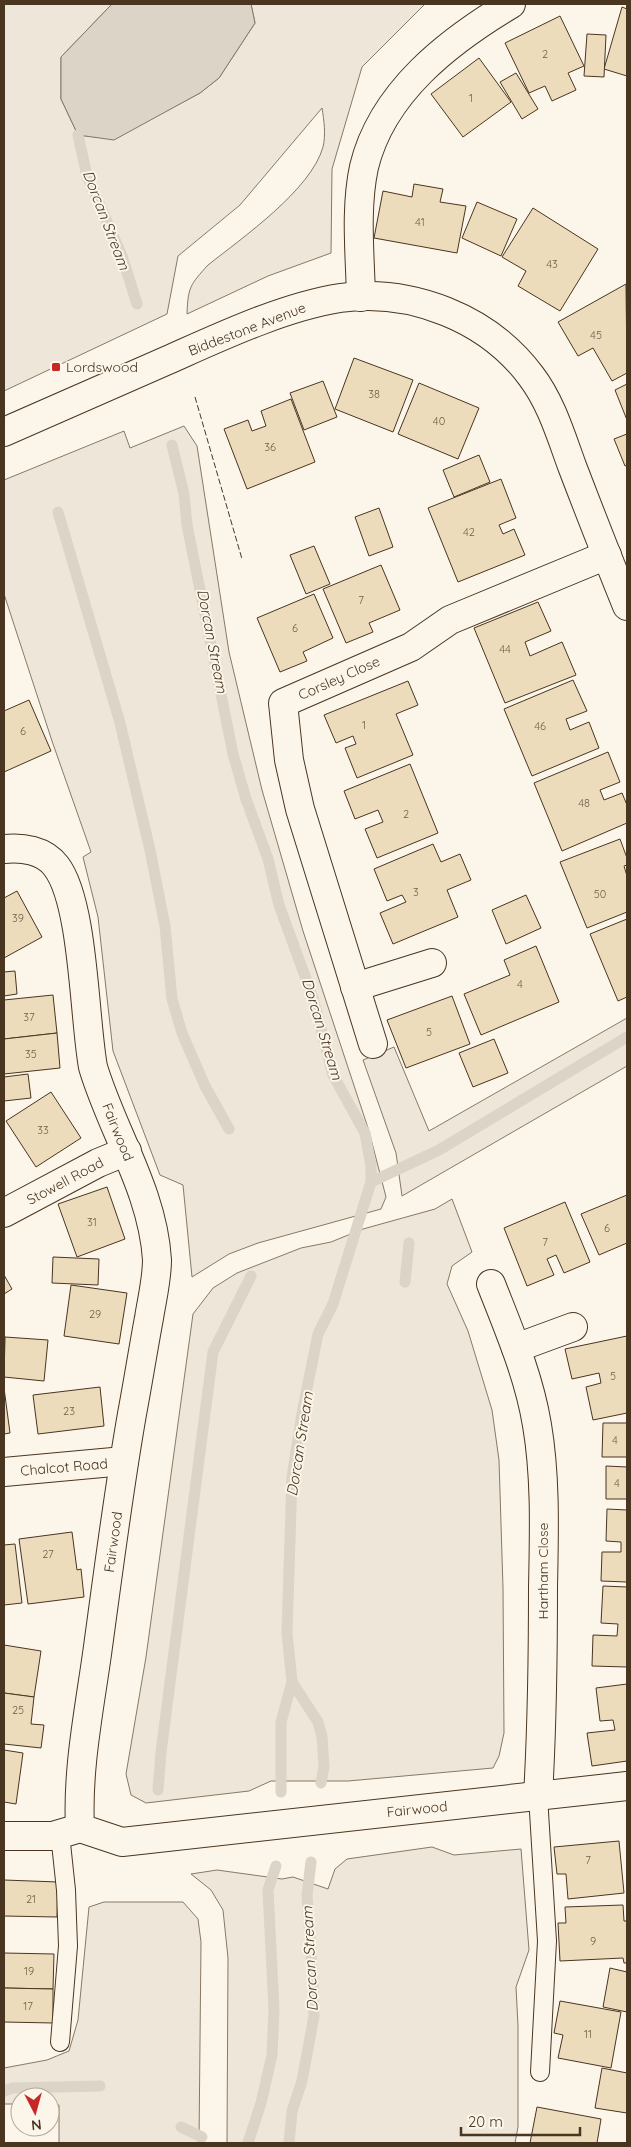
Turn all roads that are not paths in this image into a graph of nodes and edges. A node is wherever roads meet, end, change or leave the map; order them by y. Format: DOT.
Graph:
graph roads {
  1 [pos="512,4"];
  2 [pos="361,297"];
  3 [pos="4,432"];
  4 [pos="607,555"];
  5 [pos="627,606"];
  6 [pos="4,849"];
  7 [pos="432,963"];
  8 [pos="355,987"];
  9 [pos="373,1044"];
  10 [pos="127,1151"];
  11 [pos="4,1214"];
  12 [pos="491,1284"];
  13 [pos="573,1327"];
  14 [pos="516,1348"];
  15 [pos="124,1461"];
  16 [pos="4,1472"];
  17 [pos="627,1786"];
  18 [pos="538,1796"];
  19 [pos="70,1831"];
  20 [pos="4,1836"];
  21 [pos="60,2042"];
  22 [pos="540,2072"];
  1 -- 2 [label="street"];
  2 -- 3 [label="street, Biddestone Avenue"];
  2 -- 4 [label="street, Biddestone Avenue"];
  4 -- 5 [label="street, Biddestone Avenue"];
  4 -- 8 [label="street, Corsley Close"];
  6 -- 10 [label="street, Fairwood"];
  7 -- 8 [label="street"];
  8 -- 9 [label="street, Corsley Close"];
  10 -- 11 [label="street, Stowell Road"];
  10 -- 15 [label="street, Fairwood"];
  12 -- 14 [label="street, Hartham Close"];
  13 -- 14 [label="street"];
  14 -- 18 [label="street, Hartham Close"];
  15 -- 16 [label="street, Chalcot Road"];
  15 -- 19 [label="street, Fairwood"];
  17 -- 18 [label="street, Fairwood"];
  18 -- 19 [label="street, Fairwood"];
  18 -- 22 [label="lane"];
  19 -- 20 [label="street"];
  19 -- 21 [label="lane"];
}
